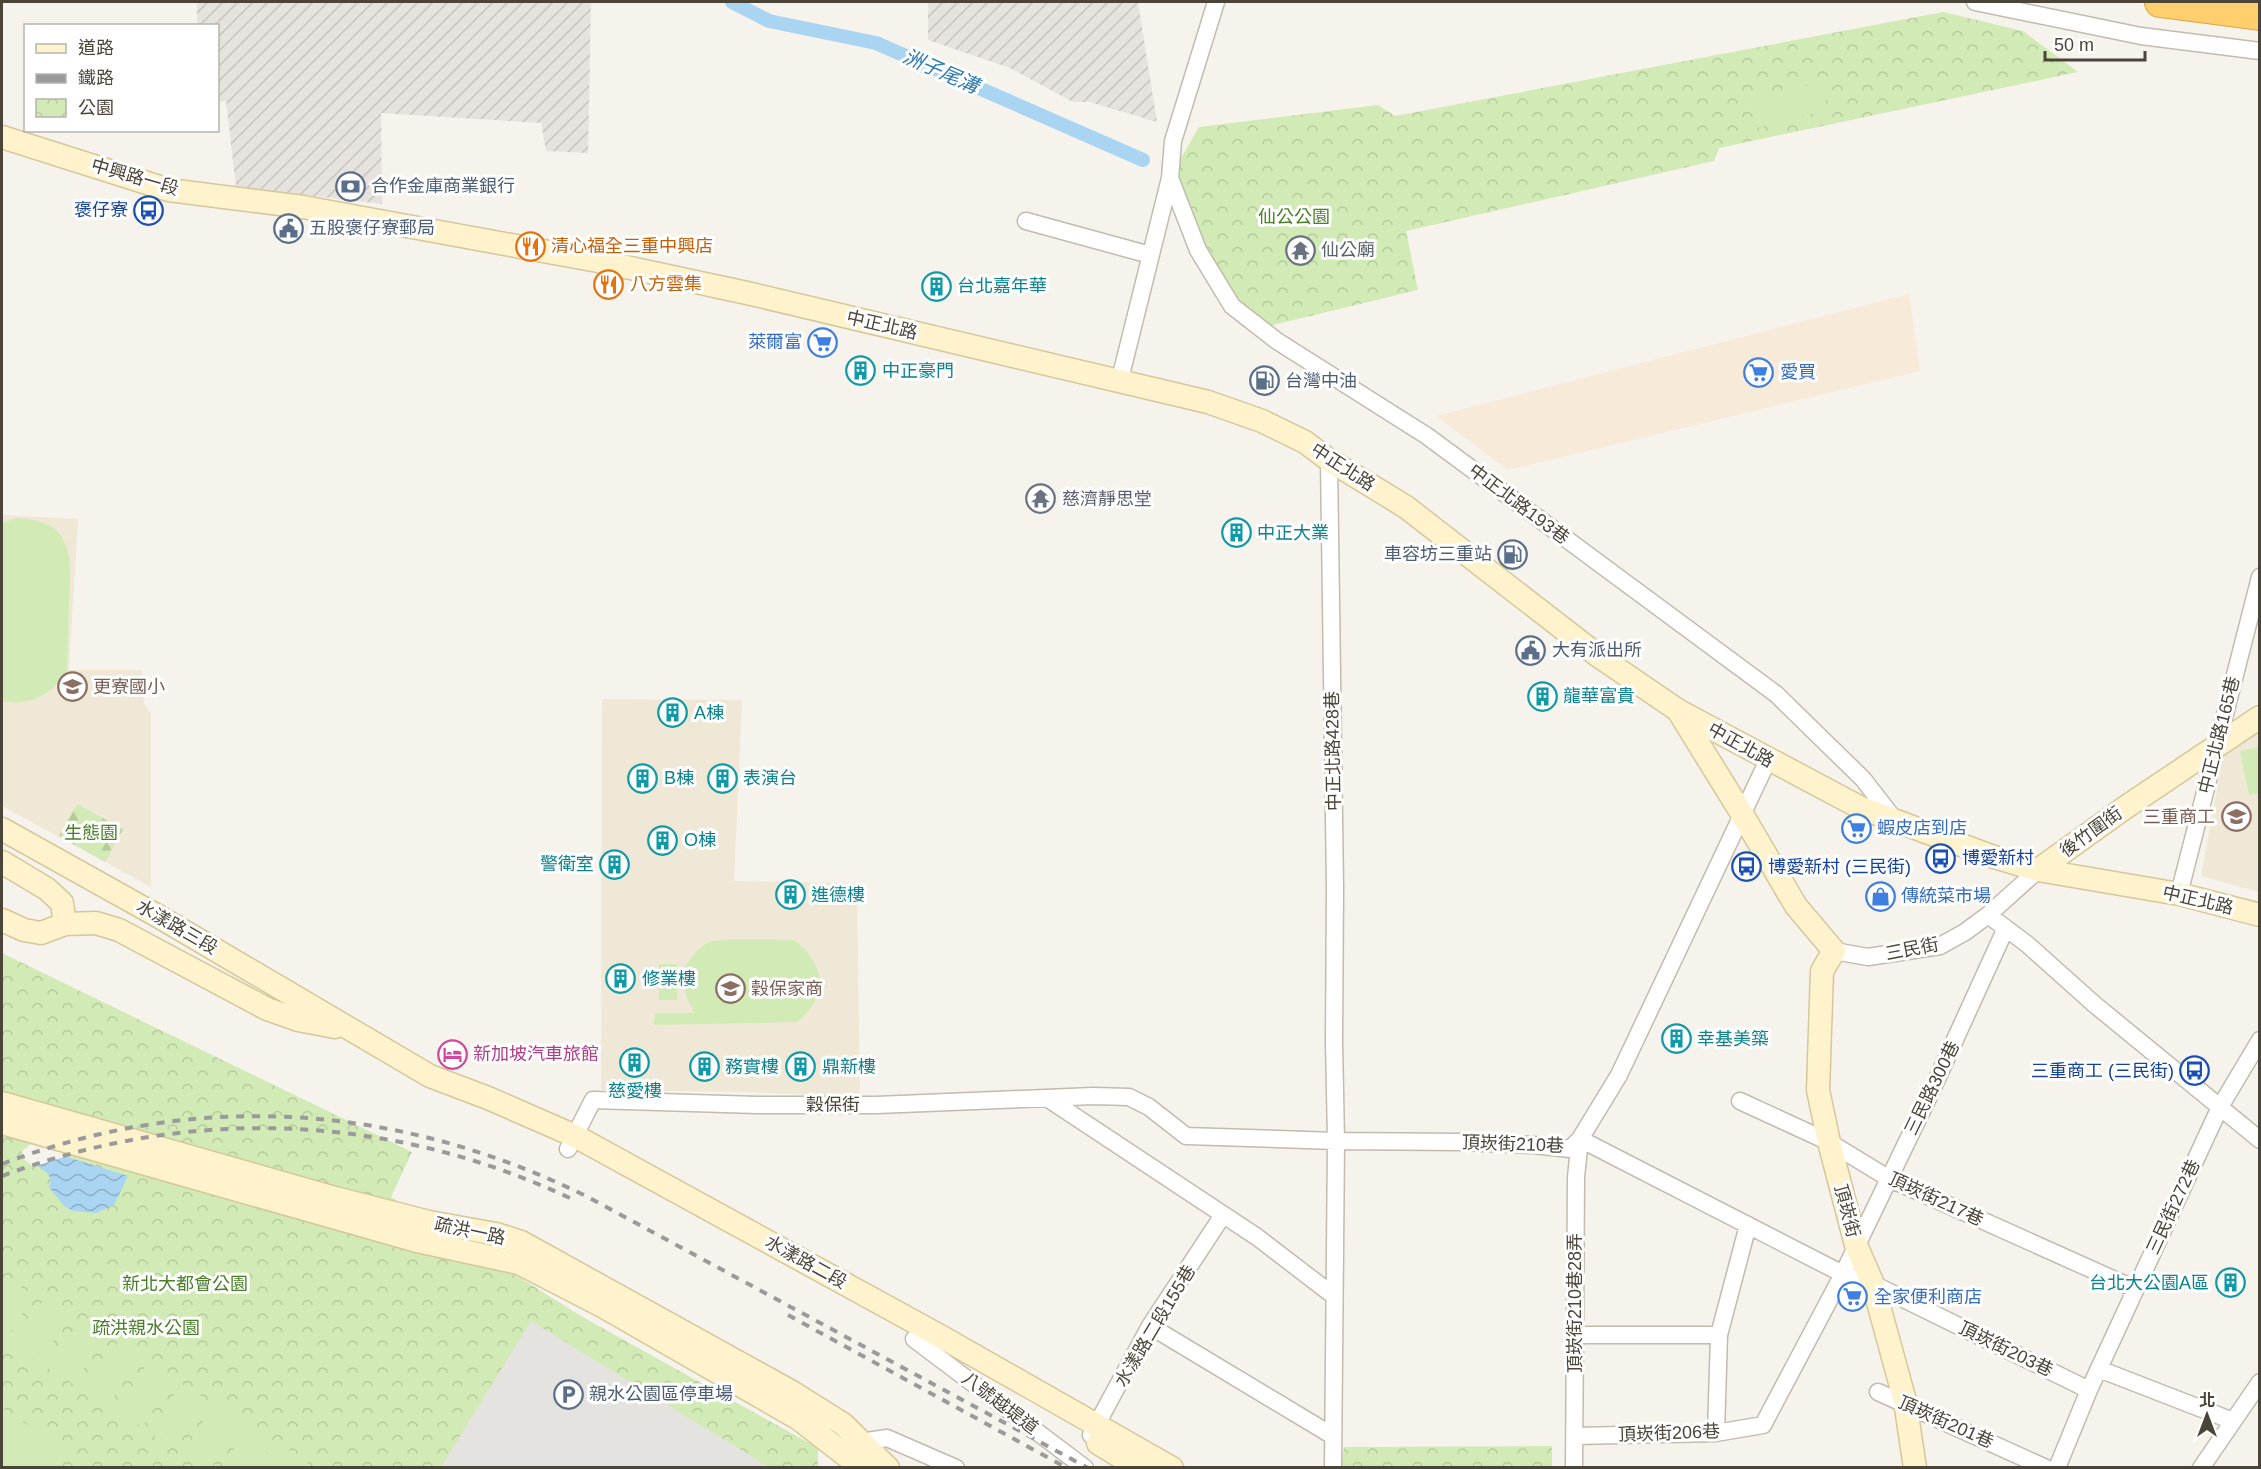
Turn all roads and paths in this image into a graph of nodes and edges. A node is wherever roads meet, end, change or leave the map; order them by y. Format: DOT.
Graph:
graph roads {
  1 [pos="1216,2"];
  2 [pos="1975,2"];
  3 [pos="2160,2"];
  4 [pos="2259,15"];
  5 [pos="2259,51"];
  6 [pos="2,137"];
  7 [pos="1170,178"];
  8 [pos="344,214"];
  9 [pos="1026,220"];
  10 [pos="1150,255"];
  11 [pos="1120,379"];
  12 [pos="1329,460"];
  13 [pos="2259,577"];
  14 [pos="1678,711"];
  15 [pos="2259,717"];
  16 [pos="2215,748"];
  17 [pos="1768,760"];
  18 [pos="1742,814"];
  19 [pos="1894,819"];
  20 [pos="2,829"];
  21 [pos="2,862"];
  22 [pos="2038,870"];
  23 [pos="2179,894"];
  24 [pos="1988,915"];
  25 [pos="2259,915"];
  26 [pos="2,920"];
  27 [pos="65,924"];
  28 [pos="2005,930"];
  29 [pos="1834,951"];
  30 [pos="351,1030"];
  31 [pos="2258,1047"];
  32 [pos="1128,1096"];
  33 [pos="1047,1098"];
  34 [pos="1740,1101"];
  35 [pos="2,1103"];
  36 [pos="2220,1107"];
  37 [pos="2,1124"];
  38 [pos="1581,1139"];
  39 [pos="2259,1140"];
  40 [pos="571,1142"];
  41 [pos="1336,1142"];
  42 [pos="1829,1142"];
  43 [pos="1888,1178"];
  44 [pos="1224,1215"];
  45 [pos="1748,1225"];
  46 [pos="1856,1245"];
  47 [pos="1843,1274"];
  48 [pos="1873,1284"];
  49 [pos="2135,1289"];
  50 [pos="1334,1296"];
  51 [pos="1150,1326"];
  52 [pos="1576,1335"];
  53 [pos="1719,1335"];
  54 [pos="914,1339"];
  55 [pos="2098,1369"];
  56 [pos="2259,1383"];
  57 [pos="2089,1390"];
  58 [pos="1878,1392"];
  59 [pos="1905,1403"];
  60 [pos="2233,1421"];
  61 [pos="1763,1425"];
  62 [pos="1093,1432"];
  63 [pos="1716,1433"];
  64 [pos="1333,1436"];
  65 [pos="1575,1436"];
  66 [pos="856,1459"];
  67 [pos="888,1467"];
  68 [pos="956,1467"];
  69 [pos="1086,1467"];
  70 [pos="1139,1467"];
  71 [pos="1172,1467"];
  72 [pos="1333,1467"];
  73 [pos="1574,1467"];
  74 [pos="1915,1467"];
  75 [pos="2046,1467"];
  76 [pos="2056,1467"];
  77 [pos="2201,1467"];
  1 -- 7 [label="street"];
  2 -- 5 [label="street"];
  3 -- 4 [label="highway"];
  6 -- 8 [label="street, 中興路一段"];
  7 -- 10 [label="street"];
  7 -- 19 [label="street, 中正北路193巷"];
  8 -- 11 [label="street, 中正北路"];
  9 -- 10 [label="street"];
  10 -- 11 [label="street"];
  11 -- 12 [label="street, 中正北路"];
  12 -- 14 [label="street, 中正北路"];
  12 -- 41 [label="street, 中正北路428巷"];
  13 -- 16 [label="street, 中正北路165巷"];
  14 -- 17 [label="street, 中正北路"];
  14 -- 18 [label="street"];
  15 -- 16 [label="street, 後竹圍街"];
  16 -- 22 [label="street, 後竹圍街"];
  16 -- 23 [label="street, 中正北路165巷"];
  17 -- 18 [label="street"];
  17 -- 19 [label="street, 中正北路"];
  18 -- 29 [label="street"];
  18 -- 38 [label="street"];
  19 -- 22 [label="street, 中正北路"];
  20 -- 30 [label="street, 水漾路三段"];
  21 -- 27 [label="street"];
  22 -- 23 [label="street, 中正北路"];
  22 -- 24 [label="street, 後竹圍街"];
  23 -- 25 [label="street, 中正北路"];
  24 -- 28 [label="street"];
  24 -- 29 [label="street, 三民街"];
  26 -- 27 [label="street"];
  27 -- 30 [label="street"];
  28 -- 36 [label="street"];
  28 -- 43 [label="street, 三民路300巷"];
  29 -- 42 [label="street, 頂崁街"];
  30 -- 40 [label="street, 水漾路二段"];
  31 -- 36 [label="street, 三民街272巷"];
  32 -- 33 [label="street, 穀保街"];
  32 -- 41 [label="street, 頂崁街210巷"];
  33 -- 40 [label="street, 穀保街"];
  33 -- 44 [label="street"];
  34 -- 42 [label="street, 頂崁街217巷"];
  35 -- 66 [label="street, 疏洪一路"];
  36 -- 39 [label="street"];
  36 -- 49 [label="street, 三民街272巷"];
  37 -- 66 [label="street, 疏洪一路"];
  38 -- 41 [label="street, 頂崁街210巷"];
  38 -- 45 [label="street, 頂崁街210巷"];
  38 -- 52 [label="street, 頂崁街210巷28弄"];
  40 -- 54 [label="street, 水漾路二段"];
  40 -- 62 [label="street, 水漾路二段"];
  41 -- 50 [label="street, 中正北路428巷"];
  42 -- 43 [label="street, 頂崁街217巷"];
  42 -- 46 [label="street, 頂崁街"];
  43 -- 46 [label="street, 三民路300巷"];
  43 -- 49 [label="street, 頂崁街217巷"];
  44 -- 50 [label="street"];
  44 -- 51 [label="street, 水漾路二段155巷"];
  45 -- 47 [label="street, 頂崁街210巷"];
  45 -- 53 [label="street"];
  46 -- 47 [label="street, 三民路300巷"];
  46 -- 48 [label="street, 頂崁街"];
  47 -- 48 [label="street, 頂崁街210巷"];
  47 -- 61 [label="street, 三民路300巷"];
  48 -- 57 [label="street, 頂崁街203巷"];
  48 -- 59 [label="street, 頂崁街"];
  49 -- 55 [label="street, 三民街272巷"];
  50 -- 64 [label="street, 中正北路428巷"];
  51 -- 62 [label="street, 水漾路二段155巷"];
  51 -- 64 [label="street"];
  52 -- 53 [label="street"];
  52 -- 65 [label="street, 頂崁街210巷28弄"];
  53 -- 63 [label="street"];
  54 -- 62 [label="street, 水漾路二段"];
  54 -- 69 [label="street, 八號越堤道"];
  55 -- 57 [label="street"];
  55 -- 60 [label="street"];
  56 -- 60 [label="street"];
  57 -- 76 [label="street"];
  58 -- 59 [label="street, 頂崁街201巷"];
  59 -- 74 [label="street, 頂崁街"];
  59 -- 75 [label="street, 頂崁街201巷"];
  60 -- 77 [label="street"];
  61 -- 63 [label="street, 頂崁街206巷"];
  62 -- 70 [label="street, 水漾路二段"];
  62 -- 71 [label="street, 水漾路二段"];
  63 -- 65 [label="street, 頂崁街206巷"];
  64 -- 72 [label="street, 中正北路428巷"];
  65 -- 73 [label="street, 頂崁街210巷28弄"];
  66 -- 67 [label="street, 疏洪一路"];
  66 -- 68 [label="street"];
}
